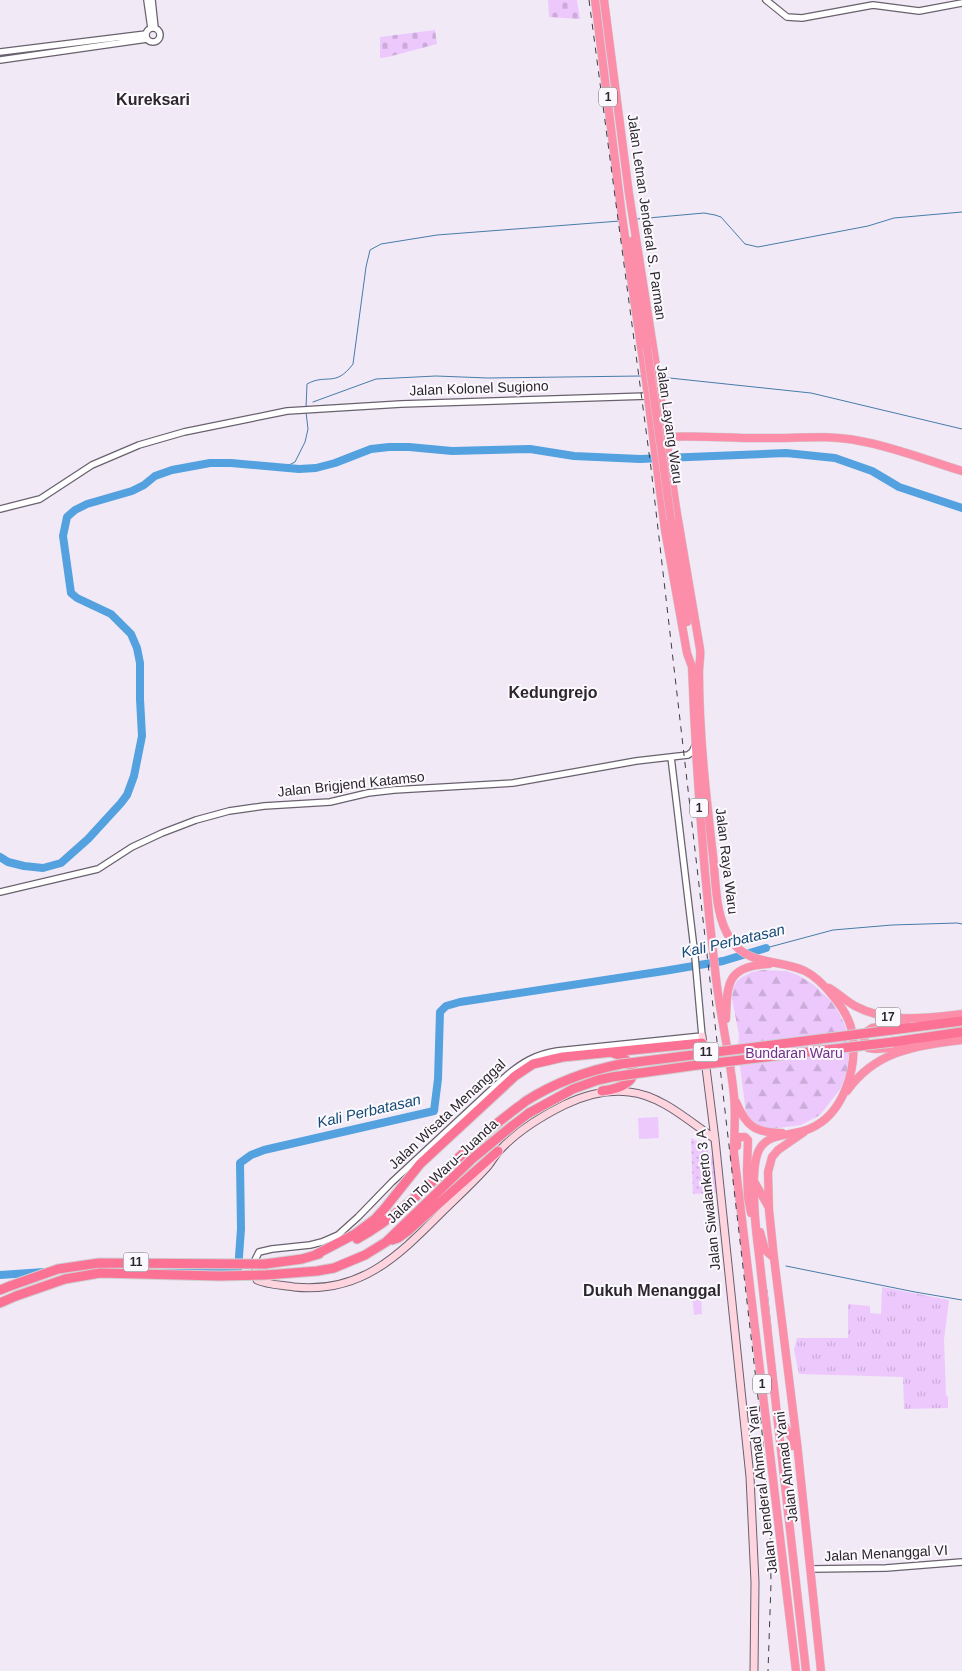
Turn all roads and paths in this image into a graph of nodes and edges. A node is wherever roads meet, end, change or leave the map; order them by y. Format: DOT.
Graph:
graph roads {
  1 [pos="147,0"];
  2 [pos="152,0"];
  3 [pos="595,0"];
  4 [pos="604,0"];
  5 [pos="766,0"];
  6 [pos="962,3"];
  7 [pos="153,28"];
  8 [pos="146,37"];
  9 [pos="84,45"];
  10 [pos="32,48"];
  11 [pos="0,52"];
  12 [pos="32,56"];
  13 [pos="0,60"];
  14 [pos="629,194"];
  15 [pos="628,218"];
  16 [pos="648,396"];
  17 [pos="663,419"];
  18 [pos="688,436"];
  19 [pos="653,438"];
  20 [pos="667,446"];
  21 [pos="655,449"];
  22 [pos="962,471"];
  23 [pos="0,510"];
  24 [pos="696,668"];
  25 [pos="695,746"];
  26 [pos="688,755"];
  27 [pos="671,757"];
  28 [pos="696,764"];
  29 [pos="0,892"];
  30 [pos="784,966"];
  31 [pos="823,984"];
  32 [pos="962,1014"];
  33 [pos="924,1019"];
  34 [pos="962,1021"];
  35 [pos="725,1031"];
  36 [pos="962,1032"];
  37 [pos="702,1039"];
  38 [pos="962,1040"];
  39 [pos="919,1046"];
  40 [pos="608,1052"];
  41 [pos="602,1091"];
  42 [pos="852,1095"];
  43 [pos="734,1097"];
  44 [pos="842,1098"];
  45 [pos="807,1130"];
  46 [pos="796,1132"];
  47 [pos="715,1139"];
  48 [pos="498,1151"];
  49 [pos="738,1175"];
  50 [pos="754,1182"];
  51 [pos="769,1210"];
  52 [pos="754,1211"];
  53 [pos="756,1223"];
  54 [pos="386,1242"];
  55 [pos="315,1256"];
  56 [pos="774,1258"];
  57 [pos="257,1280"];
  58 [pos="0,1290"];
  59 [pos="0,1303"];
  60 [pos="776,1412"];
  61 [pos="802,1488"];
  62 [pos="962,1562"];
  63 [pos="811,1569"];
  64 [pos="754,1671"];
  65 [pos="796,1671"];
  66 [pos="806,1671"];
  67 [pos="820,1671"];
  1 -- 7 [label="street"];
  2 -- 7 [label="street"];
  3 -- 15 [label="highway, Jalan Letnan Jenderal S. Parman / 1"];
  4 -- 14 [label="highway, Jalan Letnan Jenderal S. Parman / 1"];
  5 -- 6 [label="street"];
  7 -- 8 [label="street"];
  7 -- 8 [label="street"];
  8 -- 9 [label="street"];
  9 -- 10 [label="street"];
  9 -- 12 [label="street"];
  10 -- 11 [label="street"];
  10 -- 12 [label="street"];
  12 -- 13 [label="street"];
  14 -- 15 [label="highway, Jalan Layang Waru / 1"];
  15 -- 16 [label="highway, Jalan Letnan Jenderal S. Parman"];
  15 -- 17 [label="highway, Jalan Letnan Jenderal S. Parman"];
  15 -- 24 [label="highway, Jalan Layang Waru / 1, bridge"];
  16 -- 19 [label="highway, Jalan Letnan Jenderal S. Parman"];
  16 -- 23 [label="street, Jalan Kolonel Sugiono"];
  17 -- 18 [label="highway"];
  17 -- 20 [label="highway, Jalan Letnan Jenderal S. Parman"];
  18 -- 20 [label="highway"];
  18 -- 20 [label="highway"];
  18 -- 22 [label="highway"];
  19 -- 20 [label="highway"];
  19 -- 21 [label="highway, Jalan Raya Waru"];
  20 -- 21 [label="highway"];
  20 -- 24 [label="highway, Jalan Raya Waru"];
  21 -- 24 [label="highway, Jalan Raya Waru"];
  24 -- 25 [label="highway, Jalan Raya Waru / 1"];
  24 -- 30 [label="highway, Jalan Raya Waru / 1"];
  25 -- 26 [label="street"];
  25 -- 28 [label="highway, Jalan Raya Waru / 1"];
  26 -- 27 [label="street, Jalan Brigjend Katamso"];
  26 -- 28 [label="street"];
  27 -- 29 [label="street, Jalan Brigjend Katamso"];
  27 -- 37 [label="street, Jalan Siwalankerto 3 A"];
  28 -- 35 [label="highway, Jalan Raya Waru / 1"];
  30 -- 31 [label="highway, Jalan Raya Waru / 1"];
  30 -- 35 [label="highway"];
  31 -- 33 [label="highway, 17"];
  31 -- 44 [label="highway, Jalan Raya Waru / 1"];
  32 -- 33 [label="highway, 17"];
  33 -- 39 [label="highway"];
  34 -- 55 [label="highway, Jalan Tol Waru–Juanda / 11, bridge"];
  35 -- 43 [label="highway, Jalan Raya Waru / 1"];
  36 -- 54 [label="highway, Jalan Tol Waru–Juanda / 11, bridge"];
  37 -- 40 [label="highway"];
  37 -- 47 [label="main road, Jalan Siwalankerto 3 A"];
  37 -- 57 [label="street, Jalan Wisata Menanggal"];
  38 -- 39 [label="highway"];
  39 -- 44 [label="highway"];
  40 -- 41 [label="highway"];
  40 -- 55 [label="highway"];
  41 -- 47 [label="main road"];
  41 -- 48 [label="main road"];
  42 -- 44 [label="highway"];
  43 -- 46 [label="highway, 1"];
  43 -- 49 [label="highway, Jalan Jenderal Ahmad Yani / 1"];
  44 -- 45 [label="highway, Jalan Raya Waru / 1"];
  45 -- 46 [label="highway, Jalan Raya Waru / 1"];
  45 -- 51 [label="highway, Jalan Ahmad Yani / 1"];
  46 -- 50 [label="highway, Jalan Jenderal Ahmad Yani / 1"];
  47 -- 64 [label="main road, Jalan Siwalankerto 3 A"];
  48 -- 54 [label="highway"];
  48 -- 57 [label="main road"];
  49 -- 53 [label="highway"];
  49 -- 65 [label="highway, Jalan Jenderal Ahmad Yani / 1"];
  50 -- 51 [label="highway"];
  50 -- 52 [label="highway, Jalan Jenderal Ahmad Yani / 1"];
  51 -- 56 [label="highway, Jalan Ahmad Yani / 1"];
  52 -- 53 [label="highway, Jalan Jenderal Ahmad Yani / 1"];
  52 -- 56 [label="highway"];
  53 -- 60 [label="highway, Jalan Jenderal Ahmad Yani / 1"];
  54 -- 59 [label="highway, Jalan Tol Waru–Juanda / 11, bridge"];
  55 -- 58 [label="highway, Jalan Tol Waru–Juanda / 11, bridge"];
  56 -- 61 [label="highway, Jalan Ahmad Yani / 1"];
  60 -- 61 [label="highway"];
  60 -- 66 [label="highway, Jalan Jenderal Ahmad Yani / 1"];
  61 -- 63 [label="highway, Jalan Ahmad Yani / 1"];
  62 -- 63 [label="street, Jalan Menanggal VI"];
  63 -- 67 [label="highway, Jalan Ahmad Yani / 1"];
}
